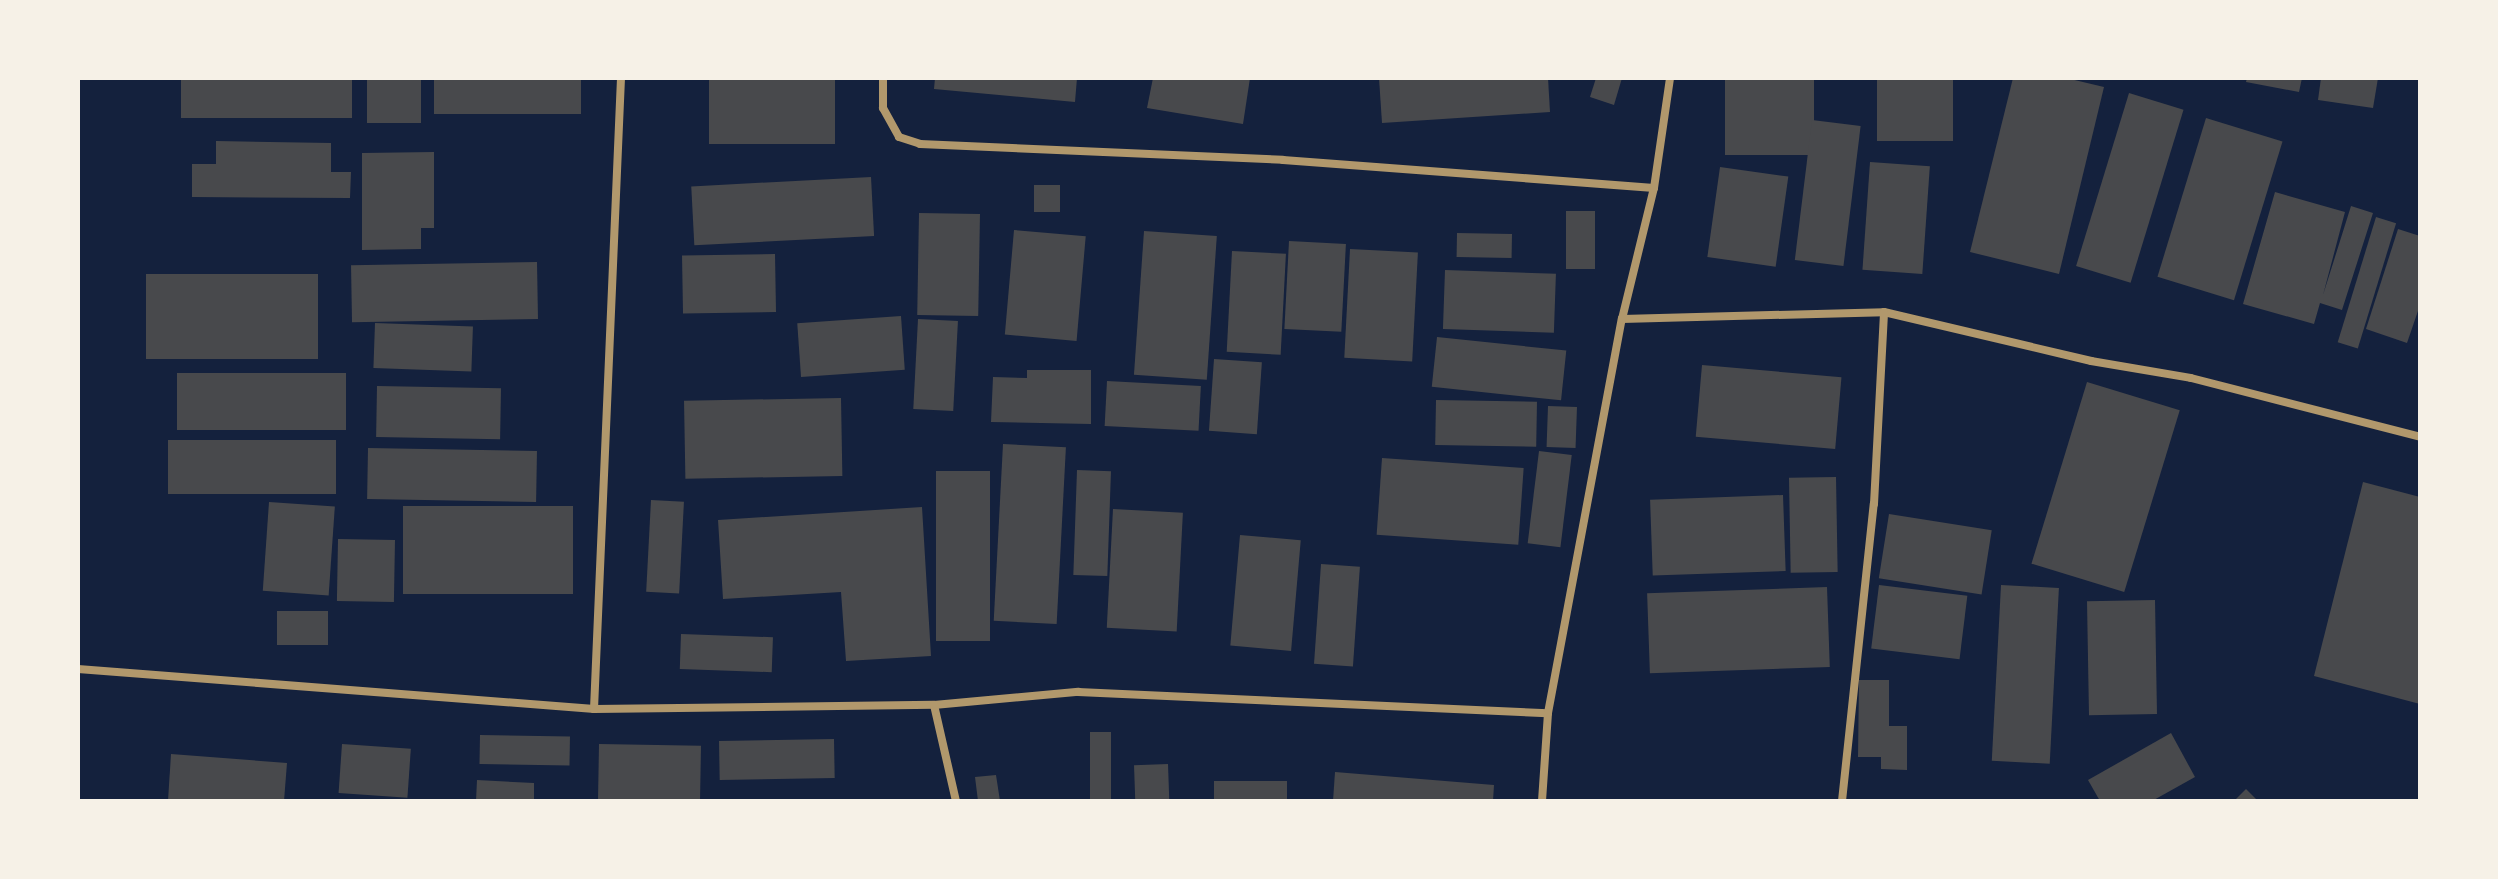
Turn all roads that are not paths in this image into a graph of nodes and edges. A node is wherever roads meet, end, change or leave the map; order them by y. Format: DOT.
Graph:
graph roads {
  1 [pos="621,78"];
  2 [pos="883,78"];
  3 [pos="1670,78"];
  4 [pos="1654,188"];
  5 [pos="1884,312"];
  6 [pos="1622,319"];
  7 [pos="2420,437"];
  8 [pos="78,669"];
  9 [pos="934,705"];
  10 [pos="594,709"];
  11 [pos="1548,713"];
  12 [pos="956,801"];
  13 [pos="1542,801"];
  14 [pos="1842,801"];
  1 -- 10 [label="street"];
  2 -- 4 [label="street"];
  3 -- 4 [label="street"];
  4 -- 6 [label="street"];
  5 -- 6 [label="street"];
  5 -- 7 [label="street"];
  5 -- 14 [label="street"];
  6 -- 11 [label="street"];
  8 -- 10 [label="street"];
  9 -- 10 [label="street"];
  9 -- 11 [label="street"];
  9 -- 12 [label="street"];
  11 -- 13 [label="street"];
}
